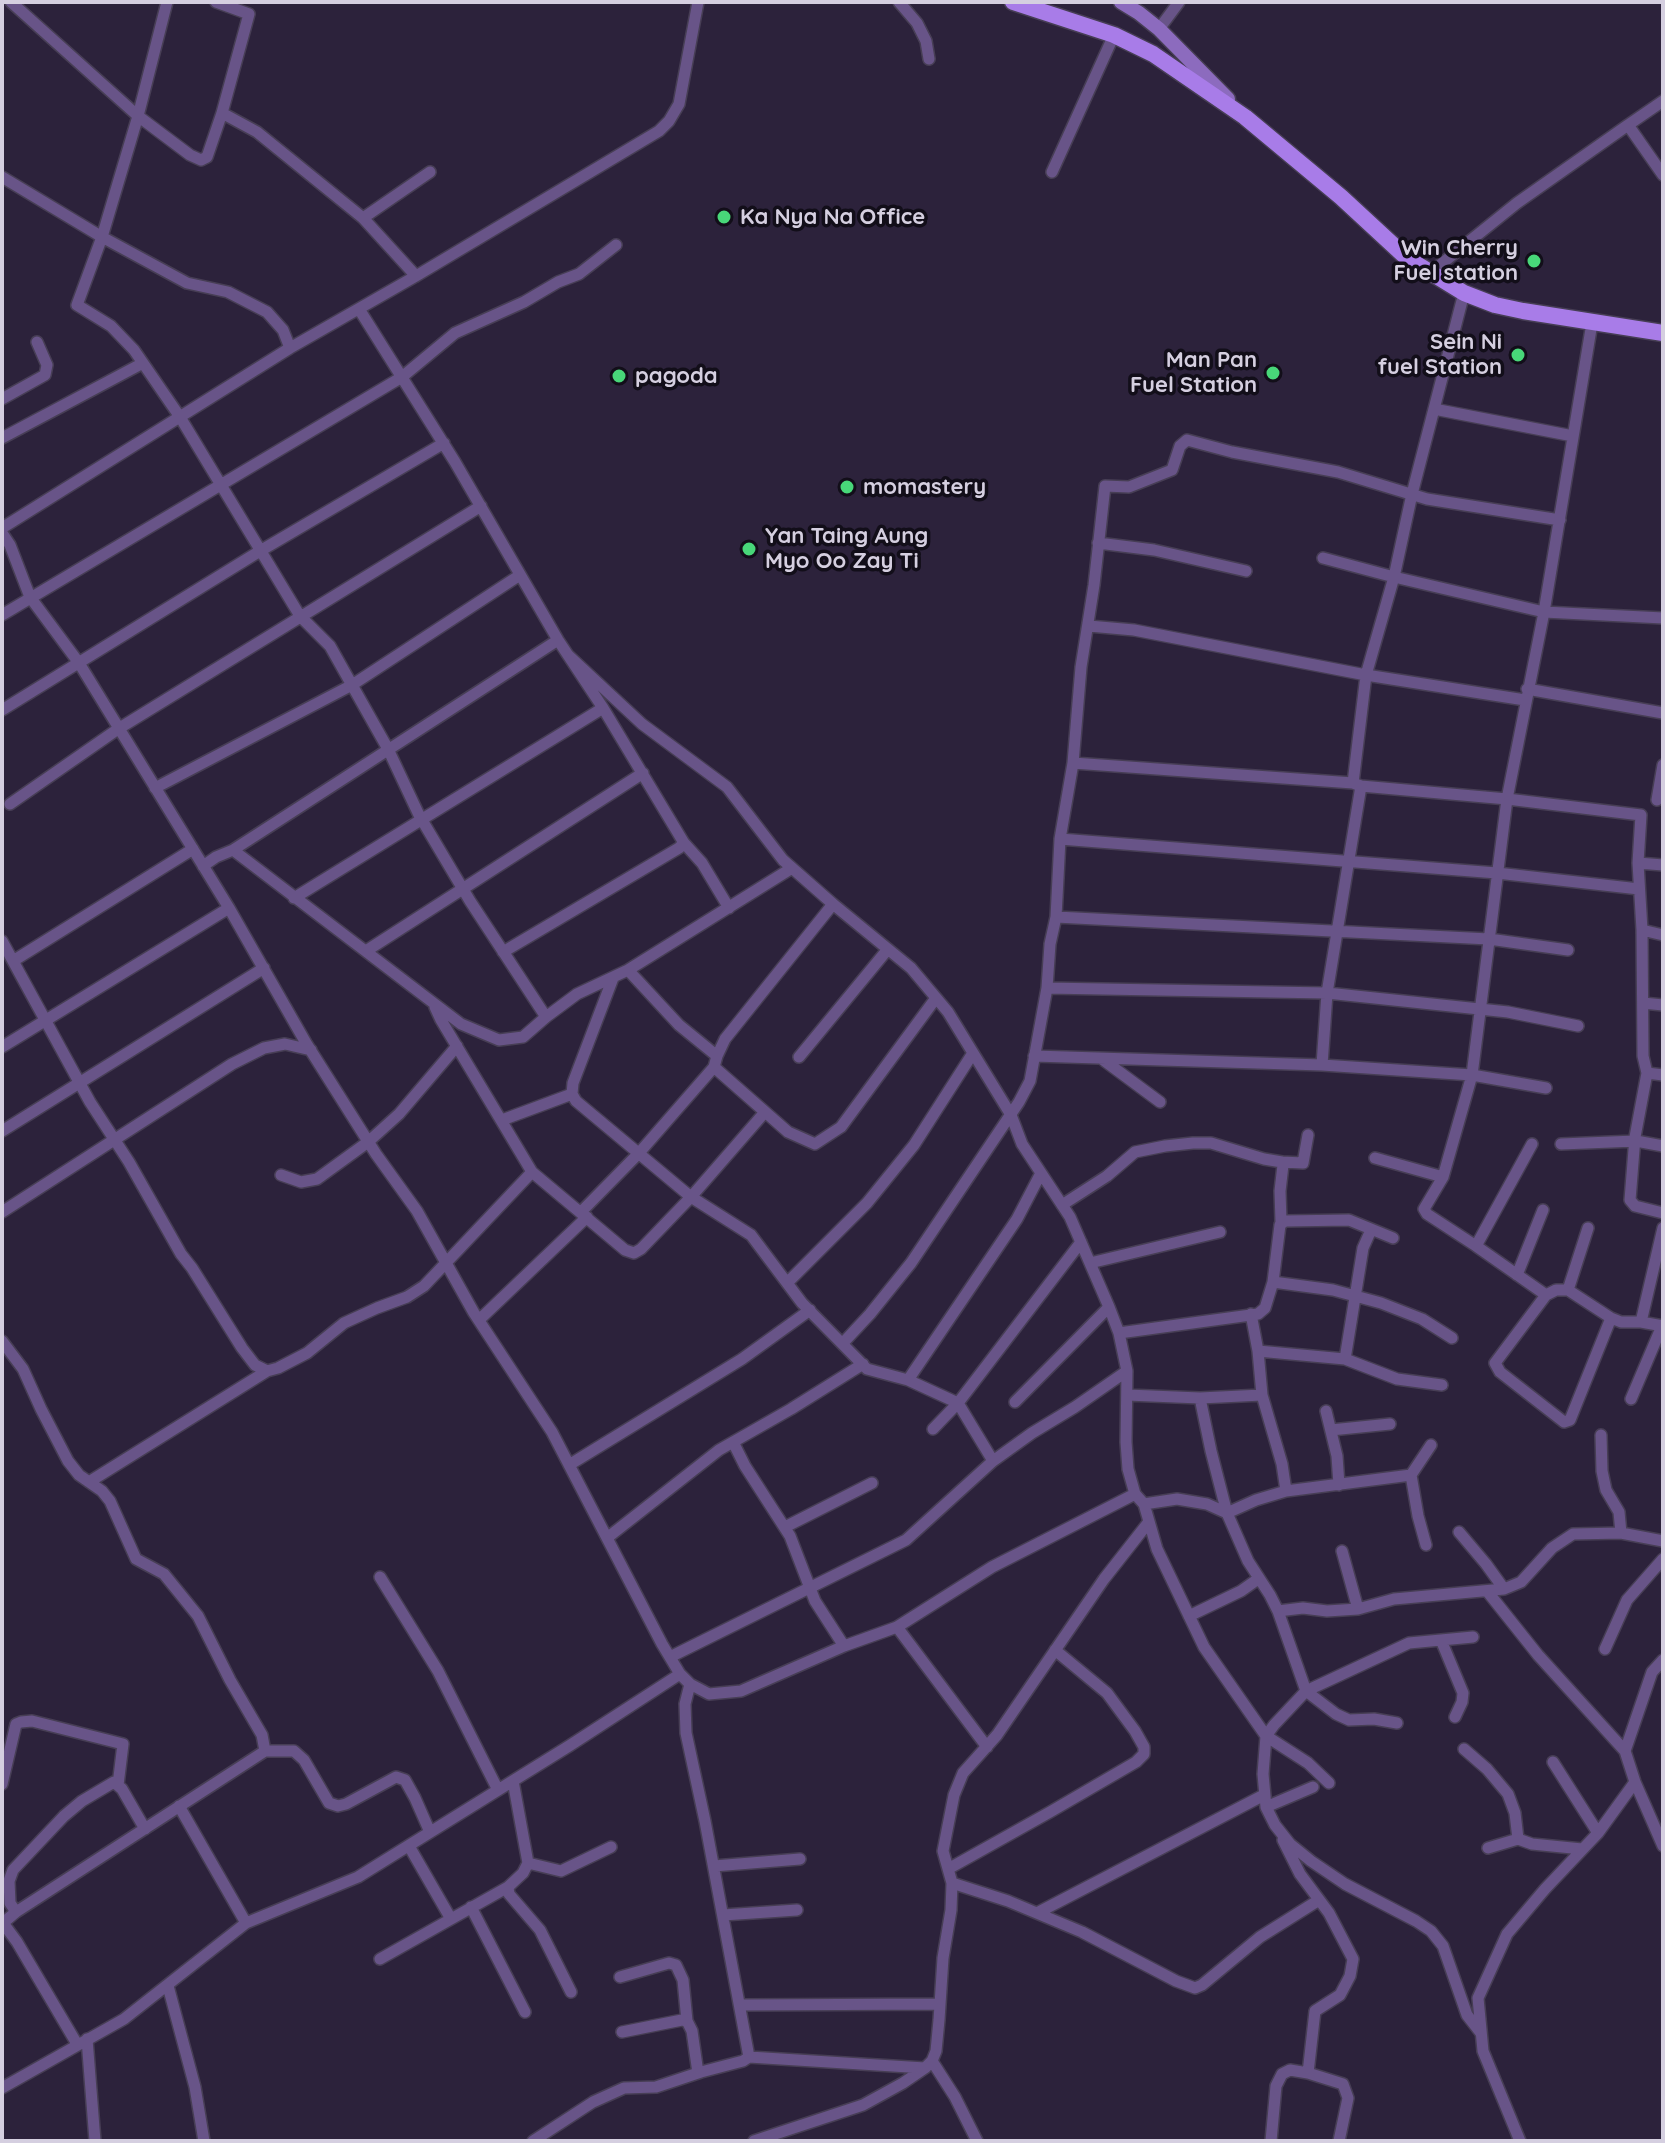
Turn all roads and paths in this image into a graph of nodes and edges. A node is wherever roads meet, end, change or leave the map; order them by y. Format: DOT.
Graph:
graph roads {
  1 [pos="11,2"];
  2 [pos="167,2"];
  3 [pos="216,2"];
  4 [pos="698,2"];
  5 [pos="899,2"];
  6 [pos="1013,2"];
  7 [pos="1121,2"];
  8 [pos="1179,2"];
  9 [pos="1159,29"];
  10 [pos="1114,35"];
  11 [pos="929,59"];
  12 [pos="1663,101"];
  13 [pos="222,113"];
  14 [pos="138,116"];
  15 [pos="1245,117"];
  16 [pos="1628,125"];
  17 [pos="430,172"];
  18 [pos="1052,172"];
  19 [pos="1663,175"];
  20 [pos="3,180"];
  21 [pos="363,218"];
  22 [pos="102,237"];
  23 [pos="616,245"];
  24 [pos="1430,273"];
  25 [pos="416,276"];
  26 [pos="1464,293"];
  27 [pos="359,309"];
  28 [pos="1592,323"];
  29 [pos="1663,333"];
  30 [pos="37,342"];
  31 [pos="290,348"];
  32 [pos="143,363"];
  33 [pos="402,377"];
  34 [pos="2,399"];
  35 [pos="1434,409"];
  36 [pos="180,417"];
  37 [pos="1573,436"];
  38 [pos="2,438"];
  39 [pos="444,443"];
  40 [pos="220,484"];
  41 [pos="1412,494"];
  42 [pos="481,506"];
  43 [pos="1560,520"];
  44 [pos="2,530"];
  45 [pos="1098,543"];
  46 [pos="260,551"];
  47 [pos="1323,558"];
  48 [pos="1246,571"];
  49 [pos="520,575"];
  50 [pos="1394,577"];
  51 [pos="30,597"];
  52 [pos="1544,612"];
  53 [pos="2,615"];
  54 [pos="300,616"];
  55 [pos="1663,618"];
  56 [pos="1089,626"];
  57 [pos="558,640"];
  58 [pos="568,655"];
  59 [pos="79,663"];
  60 [pos="1366,675"];
  61 [pos="352,685"];
  62 [pos="1526,695"];
  63 [pos="603,708"];
  64 [pos="2,710"];
  65 [pos="1663,713"];
  66 [pos="118,729"];
  67 [pos="388,749"];
  68 [pos="1073,763"];
  69 [pos="1663,765"];
  70 [pos="643,773"];
  71 [pos="1357,785"];
  72 [pos="155,788"];
  73 [pos="1507,799"];
  74 [pos="1660,799"];
  75 [pos="10,804"];
  76 [pos="1641,815"];
  77 [pos="422,820"];
  78 [pos="1060,839"];
  79 [pos="684,843"];
  80 [pos="193,849"];
  81 [pos="233,850"];
  82 [pos="1348,863"];
  83 [pos="1638,863"];
  84 [pos="1663,865"];
  85 [pos="203,866"];
  86 [pos="792,868"];
  87 [pos="1497,873"];
  88 [pos="463,889"];
  89 [pos="1639,889"];
  90 [pos="294,898"];
  91 [pos="833,904"];
  92 [pos="229,908"];
  93 [pos="729,908"];
  94 [pos="1056,917"];
  95 [pos="1642,930"];
  96 [pos="1337,932"];
  97 [pos="1663,935"];
  98 [pos="1489,939"];
  99 [pos="2,941"];
  100 [pos="888,949"];
  101 [pos="1568,950"];
  102 [pos="366,951"];
  103 [pos="503,952"];
  104 [pos="13,961"];
  105 [pos="264,968"];
  106 [pos="628,970"];
  107 [pos="613,978"];
  108 [pos="1047,988"];
  109 [pos="1327,993"];
  110 [pos="936,998"];
  111 [pos="433,1003"];
  112 [pos="1643,1003"];
  113 [pos="1663,1005"];
  114 [pos="1479,1009"];
  115 [pos="546,1017"];
  116 [pos="46,1021"];
  117 [pos="1578,1026"];
  118 [pos="457,1046"];
  119 [pos="2,1047"];
  120 [pos="311,1050"];
  121 [pos="973,1053"];
  122 [pos="1034,1056"];
  123 [pos="799,1057"];
  124 [pos="1102,1059"];
  125 [pos="716,1062"];
  126 [pos="1322,1065"];
  127 [pos="1647,1073"];
  128 [pos="1472,1075"];
  129 [pos="1663,1075"];
  130 [pos="79,1081"];
  131 [pos="1546,1088"];
  132 [pos="572,1094"];
  133 [pos="1160,1102"];
  134 [pos="765,1112"];
  135 [pos="1011,1115"];
  136 [pos="502,1120"];
  137 [pos="2,1131"];
  138 [pos="1308,1135"];
  139 [pos="114,1140"];
  140 [pos="1636,1141"];
  141 [pos="368,1142"];
  142 [pos="1532,1144"];
  143 [pos="1561,1144"];
  144 [pos="1663,1146"];
  145 [pos="639,1153"];
  146 [pos="1375,1158"];
  147 [pos="1282,1162"];
  148 [pos="532,1172"];
  149 [pos="1041,1173"];
  150 [pos="281,1175"];
  151 [pos="1443,1177"];
  152 [pos="691,1197"];
  153 [pos="1062,1205"];
  154 [pos="1543,1210"];
  155 [pos="2,1212"];
  156 [pos="1663,1213"];
  157 [pos="584,1214"];
  158 [pos="1281,1222"];
  159 [pos="1588,1228"];
  160 [pos="1663,1228"];
  161 [pos="1371,1230"];
  162 [pos="1220,1232"];
  163 [pos="1393,1238"];
  164 [pos="1081,1242"];
  165 [pos="1476,1246"];
  166 [pos="447,1261"];
  167 [pos="1090,1263"];
  168 [pos="1517,1275"];
  169 [pos="1273,1282"];
  170 [pos="787,1283"];
  171 [pos="1568,1290"];
  172 [pos="1356,1295"];
  173 [pos="1546,1295"];
  174 [pos="1109,1307"];
  175 [pos="810,1310"];
  176 [pos="1251,1314"];
  177 [pos="1611,1318"];
  178 [pos="479,1320"];
  179 [pos="1641,1322"];
  180 [pos="1662,1326"];
  181 [pos="1119,1333"];
  182 [pos="1452,1338"];
  183 [pos="2,1341"];
  184 [pos="843,1343"];
  185 [pos="1258,1351"];
  186 [pos="1345,1359"];
  187 [pos="863,1364"];
  188 [pos="267,1371"];
  189 [pos="1127,1371"];
  190 [pos="908,1380"];
  191 [pos="1442,1385"];
  192 [pos="1127,1395"];
  193 [pos="1262,1395"];
  194 [pos="1200,1398"];
  195 [pos="1631,1399"];
  196 [pos="1015,1402"];
  197 [pos="958,1403"];
  198 [pos="1326,1411"];
  199 [pos="1390,1424"];
  200 [pos="933,1429"];
  201 [pos="1331,1430"];
  202 [pos="1601,1435"];
  203 [pos="733,1442"];
  204 [pos="1431,1445"];
  205 [pos="993,1461"];
  206 [pos="569,1465"];
  207 [pos="1411,1475"];
  208 [pos="89,1482"];
  209 [pos="872,1483"];
  210 [pos="1339,1485"];
  211 [pos="1286,1491"];
  212 [pos="1135,1494"];
  213 [pos="1144,1504"];
  214 [pos="1227,1513"];
  215 [pos="1148,1523"];
  216 [pos="785,1527"];
  217 [pos="1459,1532"];
  218 [pos="1621,1533"];
  219 [pos="607,1538"];
  220 [pos="1663,1541"];
  221 [pos="1426,1545"];
  222 [pos="1342,1551"];
  223 [pos="1663,1559"];
  224 [pos="380,1577"];
  225 [pos="1258,1579"];
  226 [pos="810,1589"];
  227 [pos="1504,1589"];
  228 [pos="1487,1591"];
  229 [pos="1358,1609"];
  230 [pos="1278,1611"];
  231 [pos="1189,1616"];
  232 [pos="897,1627"];
  233 [pos="1473,1637"];
  234 [pos="1441,1640"];
  235 [pos="844,1646"];
  236 [pos="1605,1649"];
  237 [pos="1055,1650"];
  238 [pos="670,1657"];
  239 [pos="1663,1660"];
  240 [pos="680,1674"];
  241 [pos="690,1684"];
  242 [pos="1306,1691"];
  243 [pos="1455,1717"];
  244 [pos="1397,1723"];
  245 [pos="1266,1736"];
  246 [pos="987,1747"];
  247 [pos="1464,1749"];
  248 [pos="265,1751"];
  249 [pos="1625,1751"];
  250 [pos="1553,1762"];
  251 [pos="513,1781"];
  252 [pos="1635,1782"];
  253 [pos="1329,1783"];
  254 [pos="2,1784"];
  255 [pos="118,1785"];
  256 [pos="1313,1787"];
  257 [pos="498,1790"];
  258 [pos="1265,1801"];
  259 [pos="179,1806"];
  260 [pos="1275,1825"];
  261 [pos="145,1829"];
  262 [pos="430,1832"];
  263 [pos="1598,1833"];
  264 [pos="1518,1839"];
  265 [pos="409,1846"];
  266 [pos="1663,1846"];
  267 [pos="611,1847"];
  268 [pos="1488,1848"];
  269 [pos="1582,1849"];
  270 [pos="800,1859"];
  271 [pos="528,1863"];
  272 [pos="714,1866"];
  273 [pos="948,1869"];
  274 [pos="952,1883"];
  275 [pos="508,1887"];
  276 [pos="1319,1900"];
  277 [pos="471,1907"];
  278 [pos="797,1910"];
  279 [pos="16,1912"];
  280 [pos="1037,1913"];
  281 [pos="723,1915"];
  282 [pos="451,1919"];
  283 [pos="2,1922"];
  284 [pos="246,1923"];
  285 [pos="380,1959"];
  286 [pos="620,1977"];
  287 [pos="168,1986"];
  288 [pos="571,1992"];
  289 [pos="940,2004"];
  290 [pos="740,2005"];
  291 [pos="525,2012"];
  292 [pos="687,2021"];
  293 [pos="622,2032"];
  294 [pos="1481,2033"];
  295 [pos="82,2042"];
  296 [pos="749,2057"];
  297 [pos="929,2065"];
  298 [pos="698,2073"];
  299 [pos="1308,2073"];
  300 [pos="2,2088"];
  301 [pos="95,2141"];
  302 [pos="204,2141"];
  303 [pos="533,2141"];
  304 [pos="754,2141"];
  305 [pos="977,2141"];
  306 [pos="1271,2141"];
  307 [pos="1339,2141"];
  308 [pos="1520,2141"];
  1 -- 14 [label="street"];
  2 -- 14 [label="street"];
  3 -- 13 [label="street"];
  4 -- 25 [label="street"];
  5 -- 11 [label="street"];
  6 -- 10 [label="main road"];
  7 -- 9 [label="main road"];
  8 -- 9 [label="street"];
  9 -- 15 [label="main road"];
  10 -- 15 [label="main road"];
  10 -- 18 [label="street"];
  12 -- 16 [label="street"];
  13 -- 14 [label="street"];
  13 -- 21 [label="street"];
  14 -- 22 [label="street"];
  15 -- 24 [label="main road"];
  16 -- 19 [label="street"];
  16 -- 24 [label="street"];
  17 -- 21 [label="street"];
  20 -- 22 [label="street"];
  21 -- 25 [label="street"];
  22 -- 31 [label="street"];
  22 -- 32 [label="street"];
  23 -- 33 [label="street"];
  24 -- 26 [label="main road"];
  25 -- 27 [label="street"];
  26 -- 28 [label="main road"];
  26 -- 35 [label="street"];
  27 -- 31 [label="street"];
  27 -- 33 [label="street"];
  28 -- 29 [label="main road"];
  28 -- 37 [label="street"];
  30 -- 34 [label="street"];
  31 -- 36 [label="street"];
  32 -- 36 [label="street"];
  32 -- 38 [label="street"];
  33 -- 39 [label="street"];
  33 -- 40 [label="street"];
  35 -- 37 [label="street"];
  35 -- 41 [label="street"];
  36 -- 40 [label="street"];
  36 -- 44 [label="street"];
  37 -- 43 [label="street"];
  39 -- 42 [label="street"];
  39 -- 46 [label="street"];
  40 -- 46 [label="street"];
  40 -- 51 [label="street"];
  41 -- 43 [label="street"];
  41 -- 45 [label="street"];
  41 -- 50 [label="street"];
  42 -- 49 [label="street"];
  42 -- 54 [label="street"];
  43 -- 52 [label="street"];
  44 -- 51 [label="street"];
  45 -- 48 [label="street"];
  45 -- 56 [label="street"];
  46 -- 54 [label="street"];
  46 -- 59 [label="street"];
  47 -- 50 [label="street"];
  49 -- 57 [label="street"];
  49 -- 61 [label="street"];
  50 -- 52 [label="street"];
  50 -- 60 [label="street"];
  51 -- 53 [label="street"];
  51 -- 59 [label="street"];
  52 -- 55 [label="street"];
  52 -- 62 [label="street"];
  54 -- 61 [label="street"];
  54 -- 66 [label="street"];
  56 -- 60 [label="street"];
  56 -- 68 [label="street"];
  57 -- 58 [label="street"];
  57 -- 67 [label="street"];
  58 -- 63 [label="street"];
  58 -- 86 [label="street"];
  59 -- 64 [label="street"];
  59 -- 66 [label="street"];
  60 -- 62 [label="street"];
  60 -- 71 [label="street"];
  61 -- 67 [label="street"];
  61 -- 72 [label="street"];
  62 -- 65 [label="street"];
  62 -- 73 [label="street"];
  63 -- 70 [label="street"];
  63 -- 77 [label="street"];
  66 -- 72 [label="street"];
  66 -- 75 [label="street"];
  67 -- 77 [label="street"];
  67 -- 81 [label="street"];
  68 -- 71 [label="street"];
  68 -- 78 [label="street"];
  69 -- 74 [label="street"];
  70 -- 79 [label="street"];
  70 -- 88 [label="street"];
  71 -- 73 [label="street"];
  71 -- 82 [label="street"];
  72 -- 80 [label="street"];
  73 -- 76 [label="street"];
  73 -- 87 [label="street"];
  74 -- 76 [label="street"];
  76 -- 83 [label="street"];
  77 -- 88 [label="street"];
  77 -- 90 [label="street"];
  78 -- 82 [label="street"];
  78 -- 94 [label="street"];
  79 -- 93 [label="street"];
  79 -- 103 [label="street"];
  80 -- 85 [label="street"];
  80 -- 104 [label="street"];
  81 -- 85 [label="street"];
  81 -- 90 [label="street"];
  82 -- 87 [label="street"];
  82 -- 96 [label="street"];
  83 -- 84 [label="street"];
  83 -- 89 [label="street"];
  85 -- 92 [label="street"];
  86 -- 91 [label="street"];
  86 -- 93 [label="street"];
  87 -- 89 [label="street"];
  87 -- 98 [label="street"];
  88 -- 102 [label="street"];
  88 -- 103 [label="street"];
  89 -- 95 [label="street"];
  90 -- 102 [label="street"];
  91 -- 100 [label="street"];
  91 -- 125 [label="street"];
  92 -- 105 [label="street"];
  92 -- 116 [label="street"];
  93 -- 106 [label="street"];
  94 -- 96 [label="street"];
  94 -- 108 [label="street"];
  95 -- 97 [label="street"];
  95 -- 112 [label="street"];
  96 -- 98 [label="street"];
  96 -- 109 [label="street"];
  98 -- 101 [label="street"];
  98 -- 114 [label="street"];
  99 -- 104 [label="street"];
  100 -- 110 [label="street"];
  100 -- 123 [label="street"];
  102 -- 111 [label="street"];
  103 -- 115 [label="street"];
  104 -- 116 [label="street"];
  105 -- 120 [label="street"];
  105 -- 130 [label="street"];
  106 -- 107 [label="street"];
  106 -- 125 [label="street"];
  107 -- 115 [label="street"];
  107 -- 132 [label="street"];
  108 -- 109 [label="street"];
  108 -- 122 [label="street"];
  109 -- 114 [label="street"];
  109 -- 126 [label="street"];
  110 -- 121 [label="street"];
  110 -- 134 [label="street"];
  111 -- 115 [label="street"];
  111 -- 118 [label="street"];
  112 -- 113 [label="street"];
  112 -- 127 [label="street"];
  114 -- 117 [label="street"];
  114 -- 128 [label="street"];
  116 -- 119 [label="street"];
  116 -- 130 [label="street"];
  118 -- 136 [label="street"];
  118 -- 141 [label="street"];
  120 -- 139 [label="street"];
  120 -- 141 [label="street"];
  121 -- 135 [label="street"];
  121 -- 170 [label="street"];
  122 -- 124 [label="street"];
  122 -- 135 [label="street"];
  124 -- 126 [label="street"];
  124 -- 133 [label="street"];
  125 -- 134 [label="street"];
  125 -- 145 [label="street"];
  126 -- 128 [label="street"];
  127 -- 129 [label="street"];
  127 -- 140 [label="street"];
  128 -- 131 [label="street"];
  128 -- 151 [label="street"];
  130 -- 137 [label="street"];
  130 -- 139 [label="street"];
  132 -- 136 [label="street"];
  132 -- 145 [label="street"];
  134 -- 152 [label="street"];
  135 -- 149 [label="street"];
  135 -- 184 [label="street"];
  136 -- 148 [label="street"];
  138 -- 147 [label="street"];
  139 -- 155 [label="street"];
  139 -- 188 [label="street"];
  140 -- 143 [label="street"];
  140 -- 144 [label="street"];
  140 -- 156 [label="street"];
  141 -- 150 [label="street"];
  141 -- 166 [label="street"];
  142 -- 165 [label="street"];
  145 -- 152 [label="street"];
  145 -- 157 [label="street"];
  146 -- 151 [label="street"];
  147 -- 153 [label="street"];
  147 -- 158 [label="street"];
  148 -- 157 [label="street"];
  148 -- 166 [label="street"];
  149 -- 153 [label="street"];
  149 -- 190 [label="street"];
  151 -- 165 [label="street"];
  152 -- 157 [label="street"];
  152 -- 170 [label="street"];
  153 -- 164 [label="street"];
  154 -- 168 [label="street"];
  157 -- 178 [label="street"];
  158 -- 161 [label="street"];
  158 -- 169 [label="street"];
  159 -- 171 [label="street"];
  160 -- 179 [label="street"];
  161 -- 163 [label="street"];
  161 -- 172 [label="street"];
  162 -- 167 [label="street"];
  164 -- 167 [label="street"];
  164 -- 197 [label="street"];
  165 -- 168 [label="street"];
  166 -- 178 [label="street"];
  166 -- 188 [label="street"];
  167 -- 174 [label="street"];
  168 -- 173 [label="street"];
  169 -- 172 [label="street"];
  169 -- 176 [label="street"];
  170 -- 175 [label="street"];
  171 -- 173 [label="street"];
  171 -- 177 [label="street"];
  172 -- 182 [label="street"];
  172 -- 186 [label="street"];
  173 -- 177 [label="street"];
  174 -- 181 [label="street"];
  174 -- 196 [label="street"];
  175 -- 184 [label="street"];
  175 -- 206 [label="street"];
  176 -- 181 [label="street"];
  176 -- 185 [label="street"];
  177 -- 179 [label="street"];
  178 -- 206 [label="street"];
  179 -- 180 [label="street"];
  180 -- 195 [label="street"];
  181 -- 189 [label="street"];
  183 -- 208 [label="street"];
  184 -- 187 [label="street"];
  185 -- 186 [label="street"];
  185 -- 193 [label="street"];
  186 -- 191 [label="street"];
  187 -- 190 [label="street"];
  187 -- 203 [label="street"];
  188 -- 208 [label="street"];
  189 -- 192 [label="street"];
  189 -- 205 [label="street"];
  190 -- 197 [label="street"];
  192 -- 194 [label="street"];
  192 -- 212 [label="street"];
  193 -- 194 [label="street"];
  193 -- 211 [label="street"];
  194 -- 214 [label="street"];
  197 -- 200 [label="street"];
  197 -- 205 [label="street"];
  198 -- 201 [label="street"];
  199 -- 201 [label="street"];
  201 -- 210 [label="street"];
  202 -- 218 [label="street"];
  203 -- 216 [label="street"];
  203 -- 219 [label="street"];
  204 -- 207 [label="street"];
  205 -- 226 [label="street"];
  206 -- 219 [label="street"];
  207 -- 210 [label="street"];
  207 -- 221 [label="street"];
  208 -- 248 [label="street"];
  209 -- 216 [label="street"];
  210 -- 211 [label="street"];
  211 -- 214 [label="street"];
  212 -- 213 [label="street"];
  212 -- 232 [label="street"];
  213 -- 214 [label="street"];
  213 -- 215 [label="street"];
  214 -- 225 [label="street"];
  215 -- 231 [label="street"];
  215 -- 237 [label="street"];
  216 -- 226 [label="street"];
  217 -- 227 [label="street"];
  218 -- 220 [label="street"];
  218 -- 227 [label="street"];
  219 -- 238 [label="street"];
  222 -- 229 [label="street"];
  223 -- 236 [label="street"];
  224 -- 257 [label="street"];
  225 -- 230 [label="street"];
  225 -- 231 [label="street"];
  226 -- 235 [label="street"];
  226 -- 238 [label="street"];
  227 -- 228 [label="street"];
  228 -- 229 [label="street"];
  228 -- 249 [label="street"];
  229 -- 230 [label="street"];
  230 -- 242 [label="street"];
  231 -- 245 [label="street"];
  232 -- 235 [label="street"];
  232 -- 246 [label="street"];
  233 -- 234 [label="street"];
  234 -- 242 [label="street"];
  234 -- 243 [label="street"];
  235 -- 241 [label="street"];
  237 -- 246 [label="street"];
  237 -- 273 [label="street"];
  238 -- 240 [label="street"];
  239 -- 249 [label="street"];
  240 -- 241 [label="street"];
  240 -- 251 [label="street"];
  241 -- 272 [label="street"];
  242 -- 244 [label="street"];
  242 -- 245 [label="street"];
  245 -- 253 [label="street"];
  245 -- 258 [label="street"];
  246 -- 273 [label="street"];
  247 -- 264 [label="street"];
  248 -- 259 [label="street"];
  248 -- 262 [label="street"];
  249 -- 252 [label="street"];
  250 -- 263 [label="street"];
  251 -- 257 [label="street"];
  251 -- 271 [label="street"];
  252 -- 263 [label="street"];
  252 -- 266 [label="street"];
  254 -- 255 [label="street"];
  255 -- 261 [label="street"];
  255 -- 279 [label="street"];
  256 -- 258 [label="street"];
  257 -- 262 [label="street"];
  258 -- 260 [label="street"];
  258 -- 280 [label="street"];
  259 -- 261 [label="street"];
  259 -- 284 [label="street"];
  260 -- 276 [label="street"];
  260 -- 294 [label="street"];
  261 -- 279 [label="street"];
  262 -- 265 [label="street"];
  263 -- 269 [label="street"];
  264 -- 268 [label="street"];
  264 -- 269 [label="street"];
  265 -- 282 [label="street"];
  265 -- 284 [label="street"];
  267 -- 271 [label="street"];
  269 -- 294 [label="street"];
  270 -- 272 [label="street"];
  271 -- 275 [label="street"];
  272 -- 281 [label="street"];
  273 -- 274 [label="street"];
  274 -- 280 [label="street"];
  274 -- 289 [label="street"];
  275 -- 277 [label="street"];
  275 -- 288 [label="street"];
  276 -- 280 [label="street"];
  276 -- 299 [label="street"];
  277 -- 282 [label="street"];
  277 -- 291 [label="street"];
  278 -- 281 [label="street"];
  279 -- 283 [label="street"];
  281 -- 290 [label="street"];
  282 -- 285 [label="street"];
  283 -- 295 [label="street"];
  284 -- 287 [label="street"];
  286 -- 292 [label="street"];
  287 -- 295 [label="street"];
  287 -- 302 [label="street"];
  289 -- 290 [label="street"];
  289 -- 297 [label="street"];
  290 -- 296 [label="street"];
  292 -- 293 [label="street"];
  292 -- 298 [label="street"];
  294 -- 308 [label="street"];
  295 -- 300 [label="street"];
  295 -- 301 [label="street"];
  296 -- 297 [label="street"];
  296 -- 298 [label="street"];
  297 -- 304 [label="street"];
  297 -- 305 [label="street"];
  298 -- 303 [label="street"];
  299 -- 306 [label="street"];
  299 -- 307 [label="street"];
}
